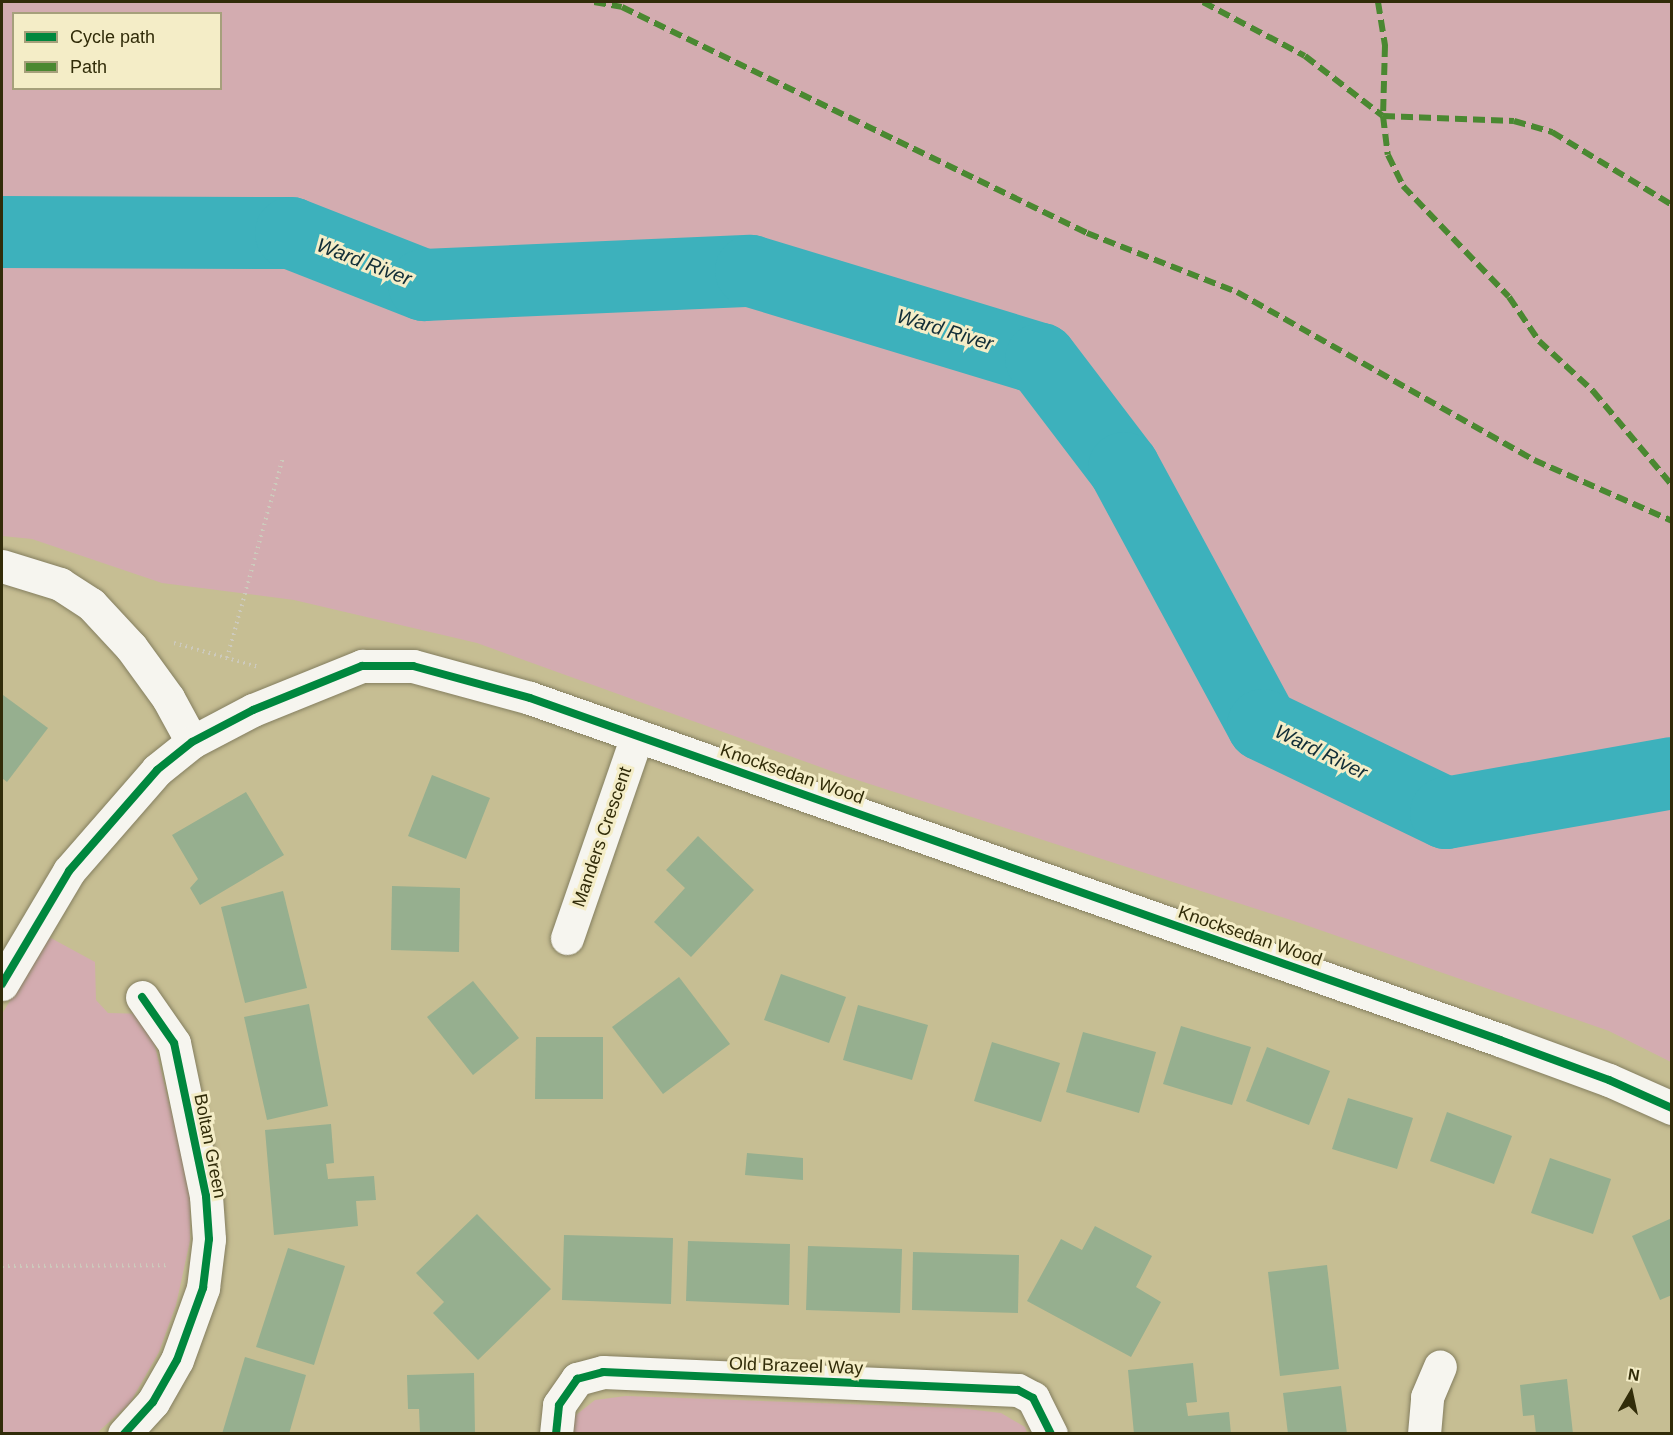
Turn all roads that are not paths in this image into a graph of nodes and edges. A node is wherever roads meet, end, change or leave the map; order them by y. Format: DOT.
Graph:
graph roads {
  1 [pos="2,566"];
  2 [pos="637,736"];
  3 [pos="192,742"];
  4 [pos="567,938"];
  5 [pos="2,984"];
  6 [pos="142,996"];
  7 [pos="1671,1108"];
  8 [pos="1440,1367"];
  9 [pos="124,1434"];
  10 [pos="556,1434"];
  11 [pos="1051,1434"];
  12 [pos="1424,1434"];
  1 -- 3 [label="street"];
  2 -- 3 [label="street, Knocksedan Wood"];
  2 -- 4 [label="street, Manders Crescent"];
  2 -- 7 [label="street, Knocksedan Wood"];
  3 -- 5 [label="street, Knocksedan Wood"];
  6 -- 9 [label="street, Boltan Green"];
  8 -- 12 [label="street"];
  10 -- 11 [label="street, Old Brazeel Way"];
}
